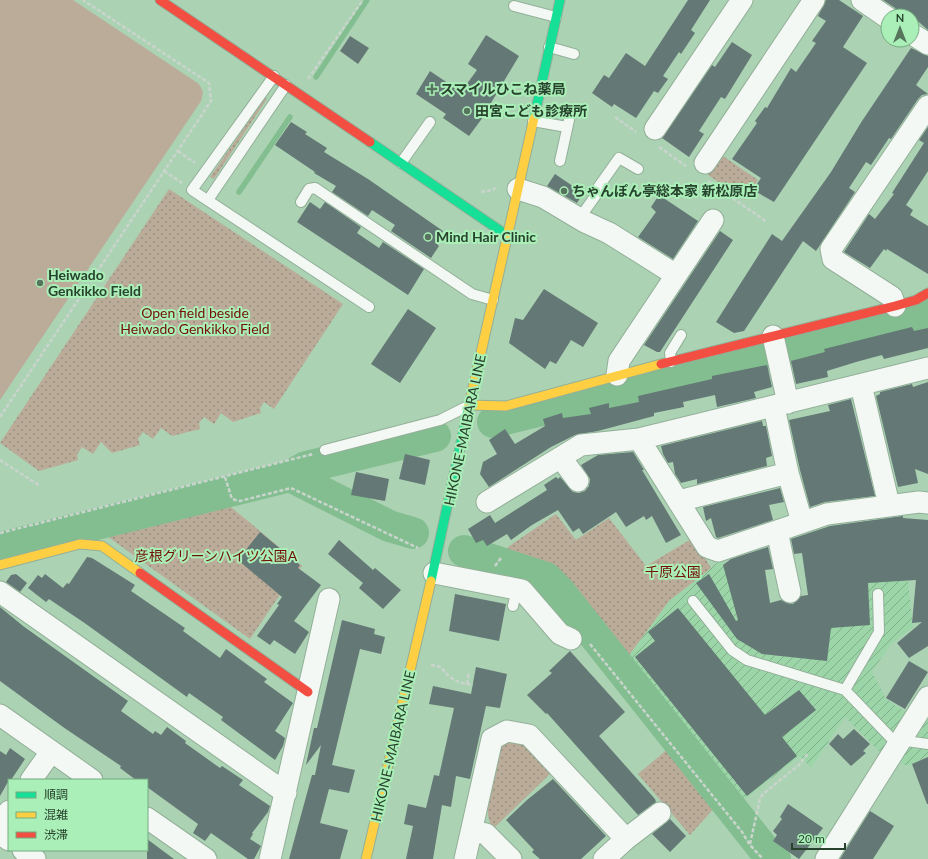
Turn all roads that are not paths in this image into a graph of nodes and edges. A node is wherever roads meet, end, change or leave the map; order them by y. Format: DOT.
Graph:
graph roads {
  1 [pos="160,0"];
  2 [pos="560,0"];
  3 [pos="742,0"];
  4 [pos="814,0"];
  5 [pos="514,6"];
  6 [pos="556,18"];
  7 [pos="550,47"];
  8 [pos="574,54"];
  9 [pos="274,76"];
  10 [pos="286,85"];
  11 [pos="928,106"];
  12 [pos="533,120"];
  13 [pos="430,122"];
  14 [pos="655,129"];
  15 [pos="560,161"];
  16 [pos="401,163"];
  17 [pos="705,163"];
  18 [pos="638,169"];
  19 [pos="518,189"];
  20 [pos="208,200"];
  21 [pos="301,202"];
  22 [pos="709,217"];
  23 [pos="579,219"];
  24 [pos="508,236"];
  25 [pos="676,275"];
  26 [pos="928,293"];
  27 [pos="493,300"];
  28 [pos="894,306"];
  29 [pos="369,307"];
  30 [pos="681,335"];
  31 [pos="775,346"];
  32 [pos="671,362"];
  33 [pos="928,368"];
  34 [pos="617,375"];
  35 [pos="861,385"];
  36 [pos="470,405"];
  37 [pos="781,405"];
  38 [pos="639,439"];
  39 [pos="325,450"];
  40 [pos="562,458"];
  41 [pos="788,473"];
  42 [pos="578,481"];
  43 [pos="679,501"];
  44 [pos="487,502"];
  45 [pos="928,503"];
  46 [pos="889,505"];
  47 [pos="802,522"];
  48 [pos="777,531"];
  49 [pos="0,565"];
  50 [pos="434,572"];
  51 [pos="0,592"];
  52 [pos="790,592"];
  53 [pos="878,594"];
  54 [pos="330,598"];
  55 [pos="693,601"];
  56 [pos="571,639"];
  57 [pos="845,690"];
  58 [pos="308,692"];
  59 [pos="928,697"];
  60 [pos="0,715"];
  61 [pos="901,740"];
  62 [pos="928,744"];
  63 [pos="52,752"];
  64 [pos="32,779"];
  65 [pos="91,779"];
  66 [pos="286,793"];
  67 [pos="8,812"];
  68 [pos="660,813"];
  69 [pos="148,819"];
  70 [pos="0,824"];
  71 [pos="472,831"];
  72 [pos="626,839"];
  73 [pos="24,851"];
  74 [pos="35,859"];
  75 [pos="206,859"];
  76 [pos="270,859"];
  77 [pos="366,859"];
  78 [pos="465,859"];
  79 [pos="511,859"];
  80 [pos="604,859"];
  81 [pos="826,859"];
  1 -- 9 [label="street"];
  2 -- 6 [label="street, HIKONE-MAIBARA LINE"];
  3 -- 14 [label="street"];
  4 -- 17 [label="street"];
  5 -- 6 [label="lane"];
  6 -- 7 [label="street, HIKONE-MAIBARA LINE"];
  7 -- 8 [label="lane"];
  7 -- 12 [label="street, HIKONE-MAIBARA LINE"];
  9 -- 10 [label="street"];
  9 -- 20 [label="lane"];
  10 -- 16 [label="street"];
  10 -- 20 [label="lane"];
  11 -- 28 [label="street"];
  12 -- 15 [label="lane"];
  12 -- 19 [label="street, HIKONE-MAIBARA LINE"];
  13 -- 16 [label="lane"];
  16 -- 24 [label="street"];
  18 -- 23 [label="lane"];
  19 -- 23 [label="street"];
  19 -- 24 [label="street, HIKONE-MAIBARA LINE"];
  20 -- 29 [label="lane"];
  21 -- 27 [label="lane"];
  22 -- 25 [label="street"];
  23 -- 25 [label="street"];
  24 -- 27 [label="street, HIKONE-MAIBARA LINE"];
  25 -- 34 [label="street"];
  26 -- 28 [label="street"];
  27 -- 36 [label="street, HIKONE-MAIBARA LINE"];
  28 -- 31 [label="street"];
  30 -- 32 [label="lane"];
  31 -- 32 [label="street"];
  31 -- 37 [label="street"];
  32 -- 34 [label="street"];
  33 -- 35 [label="street"];
  34 -- 36 [label="street"];
  35 -- 37 [label="street"];
  35 -- 46 [label="street"];
  36 -- 39 [label="lane"];
  36 -- 50 [label="street, HIKONE-MAIBARA LINE"];
  37 -- 38 [label="street"];
  37 -- 41 [label="street"];
  38 -- 40 [label="street"];
  38 -- 43 [label="street"];
  40 -- 42 [label="street"];
  40 -- 44 [label="street"];
  41 -- 43 [label="street"];
  41 -- 47 [label="street"];
  43 -- 48 [label="street"];
  45 -- 46 [label="street"];
  46 -- 47 [label="street"];
  47 -- 48 [label="street"];
  48 -- 52 [label="street"];
  49 -- 58 [label="street"];
  50 -- 56 [label="street"];
  50 -- 77 [label="street, HIKONE-MAIBARA LINE"];
  51 -- 66 [label="street"];
  53 -- 57 [label="lane"];
  54 -- 58 [label="street"];
  55 -- 57 [label="lane"];
  57 -- 61 [label="lane"];
  58 -- 66 [label="street"];
  59 -- 61 [label="street"];
  60 -- 63 [label="street"];
  61 -- 62 [label="lane"];
  61 -- 81 [label="street"];
  63 -- 64 [label="street"];
  63 -- 65 [label="street"];
  66 -- 76 [label="street"];
  67 -- 70 [label="street"];
  68 -- 72 [label="street"];
  69 -- 75 [label="street"];
  71 -- 72 [label="street"];
  71 -- 78 [label="street"];
  71 -- 79 [label="street"];
  72 -- 80 [label="street"];
  73 -- 74 [label="street"];
}
